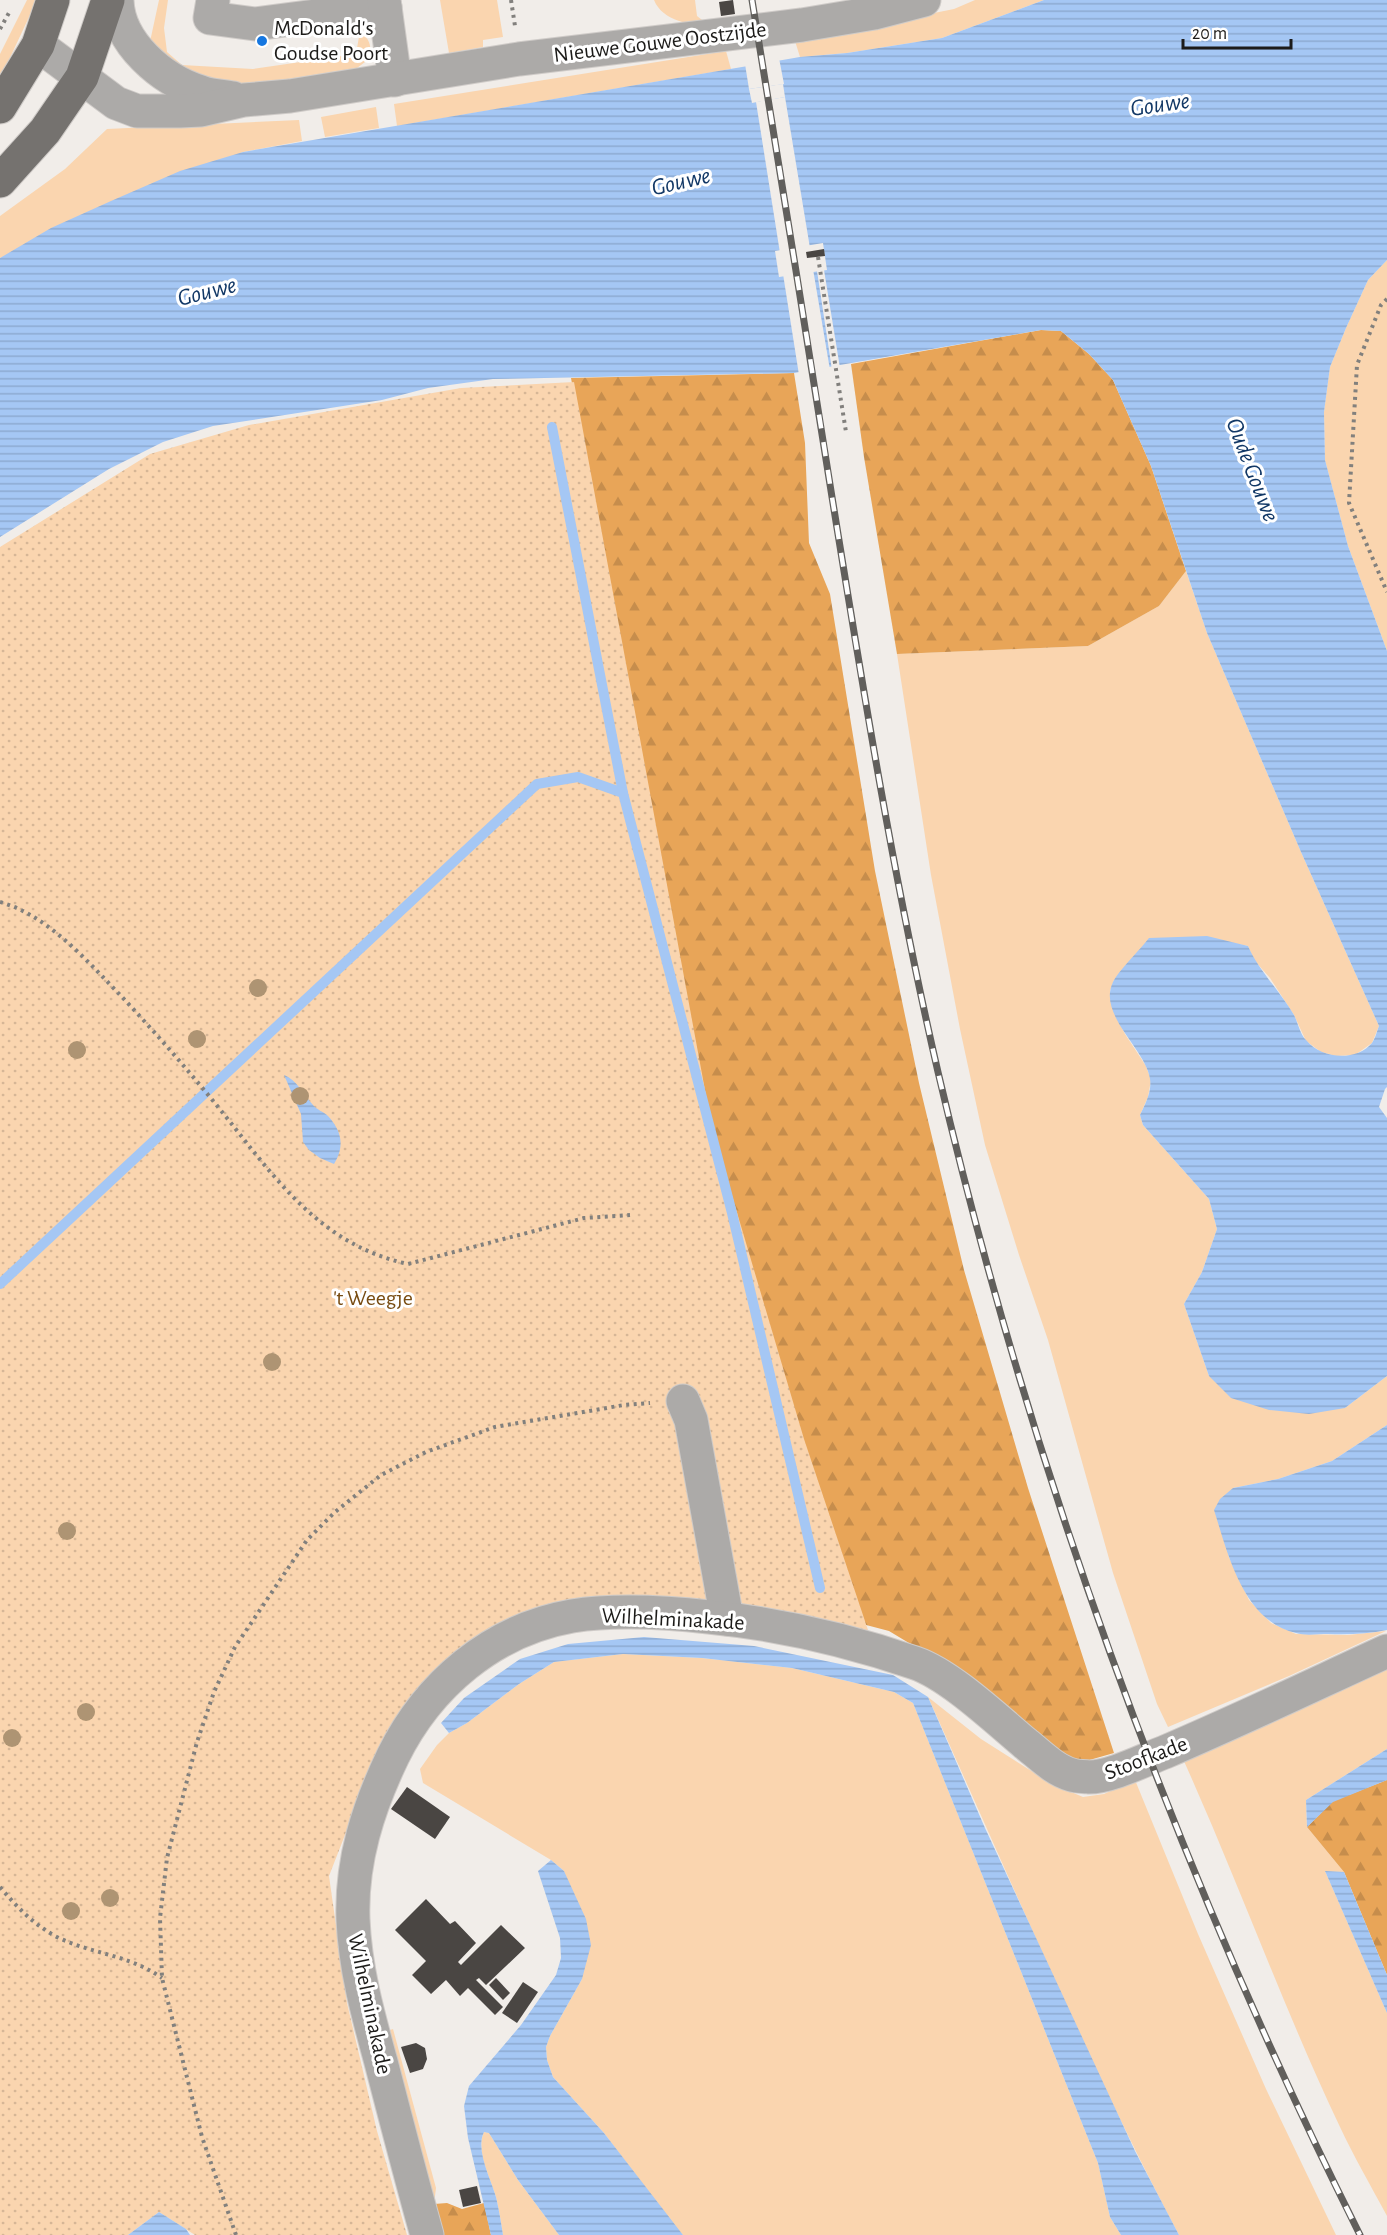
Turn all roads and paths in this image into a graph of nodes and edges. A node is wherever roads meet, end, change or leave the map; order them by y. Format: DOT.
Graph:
graph roads {
  1 [pos="53,0"];
  2 [pos="108,0"];
  3 [pos="117,0"];
  4 [pos="213,0"];
  5 [pos="924,0"];
  6 [pos="384,3"];
  7 [pos="10,10"];
  8 [pos="0,29"];
  9 [pos="38,45"];
  10 [pos="82,77"];
  11 [pos="395,80"];
  12 [pos="244,100"];
  13 [pos="0,107"];
  14 [pos="0,181"];
  15 [pos="818,257"];
  16 [pos="1387,299"];
  17 [pos="846,432"];
  18 [pos="1387,592"];
  19 [pos="0,902"];
  20 [pos="630,1215"];
  21 [pos="683,1401"];
  22 [pos="727,1619"];
  23 [pos="1387,1651"];
  24 [pos="889,1655"];
  25 [pos="0,1887"];
  26 [pos="162,1978"];
  27 [pos="236,2235"];
  28 [pos="427,2235"];
  1 -- 9 [label="main road"];
  2 -- 10 [label="main road"];
  3 -- 12 [label="street, Nieuwe Gouwe Oostzijde"];
  4 -- 6 [label="street"];
  5 -- 11 [label="street, Nieuwe Gouwe Oostzijde"];
  6 -- 11 [label="street"];
  7 -- 8 [label="path"];
  9 -- 10 [label="street, Nieuwe Gouwe Oostzijde"];
  9 -- 13 [label="main road"];
  10 -- 12 [label="street, Nieuwe Gouwe Oostzijde"];
  10 -- 14 [label="main road"];
  11 -- 12 [label="street, Nieuwe Gouwe Oostzijde"];
  15 -- 17 [label="path"];
  16 -- 18 [label="path"];
  19 -- 20 [label="path"];
  21 -- 22 [label="street"];
  21 -- 26 [label="path"];
  22 -- 24 [label="street, Wilhelminakade"];
  22 -- 28 [label="street, Wilhelminakade"];
  23 -- 24 [label="street, Stoofkade"];
  25 -- 26 [label="path"];
  26 -- 27 [label="path"];
}
